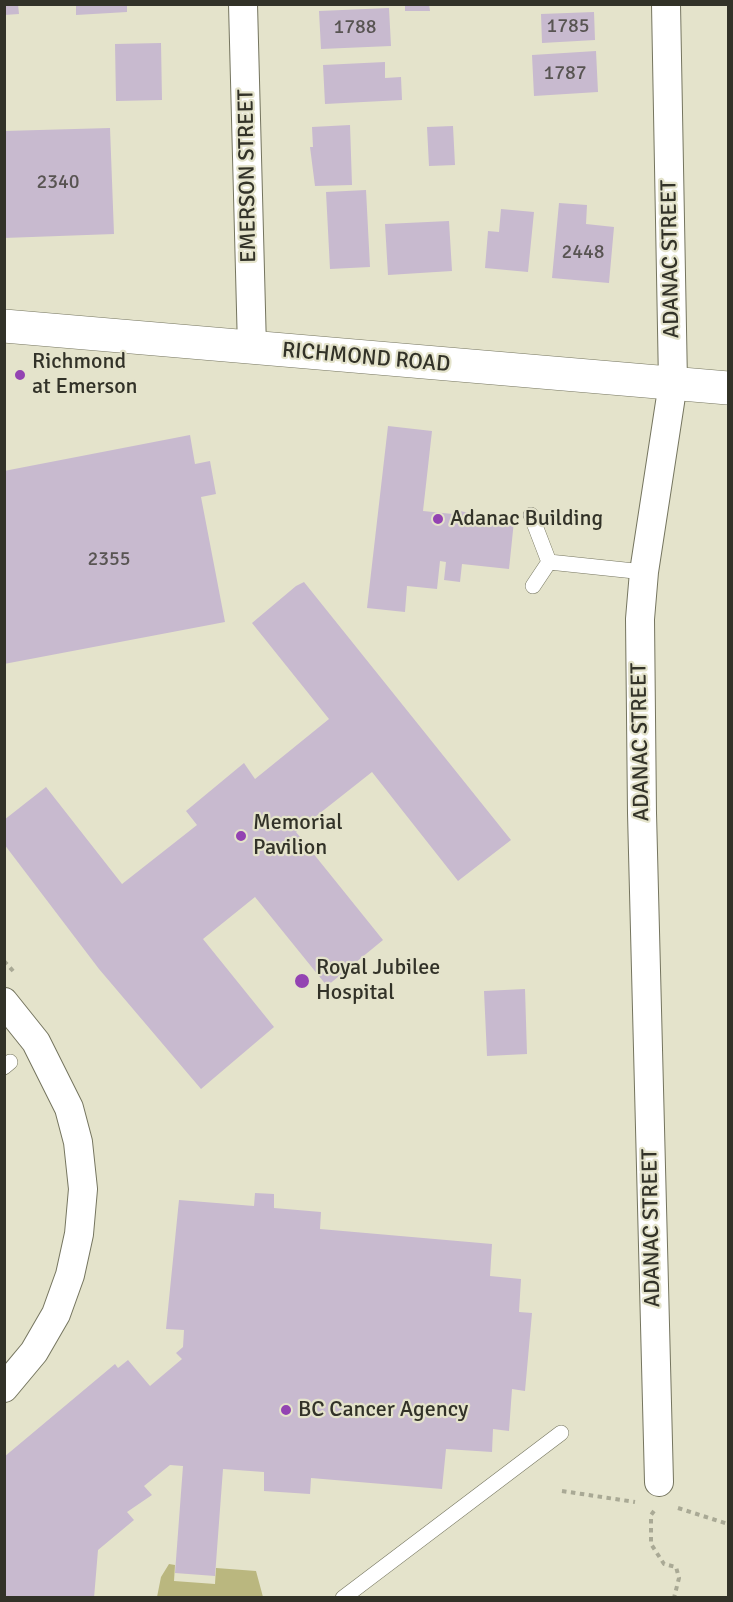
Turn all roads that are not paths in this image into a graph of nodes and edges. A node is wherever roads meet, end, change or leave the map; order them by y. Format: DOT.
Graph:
graph roads {
  1 [pos="243,4"];
  2 [pos="666,4"];
  3 [pos="4,326"];
  4 [pos="252,348"];
  5 [pos="673,383"];
  6 [pos="729,388"];
  7 [pos="531,515"];
  8 [pos="549,562"];
  9 [pos="644,572"];
  10 [pos="533,586"];
  11 [pos="4,1002"];
  12 [pos="4,1388"];
  13 [pos="561,1433"];
  14 [pos="659,1493"];
  15 [pos="343,1598"];
  1 -- 4 [label="street, EMERSON STREET"];
  2 -- 5 [label="street, ADANAC STREET"];
  3 -- 4 [label="main road, RICHMOND ROAD"];
  4 -- 5 [label="main road, RICHMOND ROAD"];
  5 -- 6 [label="main road, RICHMOND ROAD"];
  5 -- 9 [label="street, ADANAC STREET"];
  7 -- 8 [label="lane"];
  8 -- 9 [label="lane"];
  8 -- 10 [label="lane"];
  9 -- 14 [label="street, ADANAC STREET"];
  11 -- 12 [label="street"];
  13 -- 15 [label="lane"];
}
